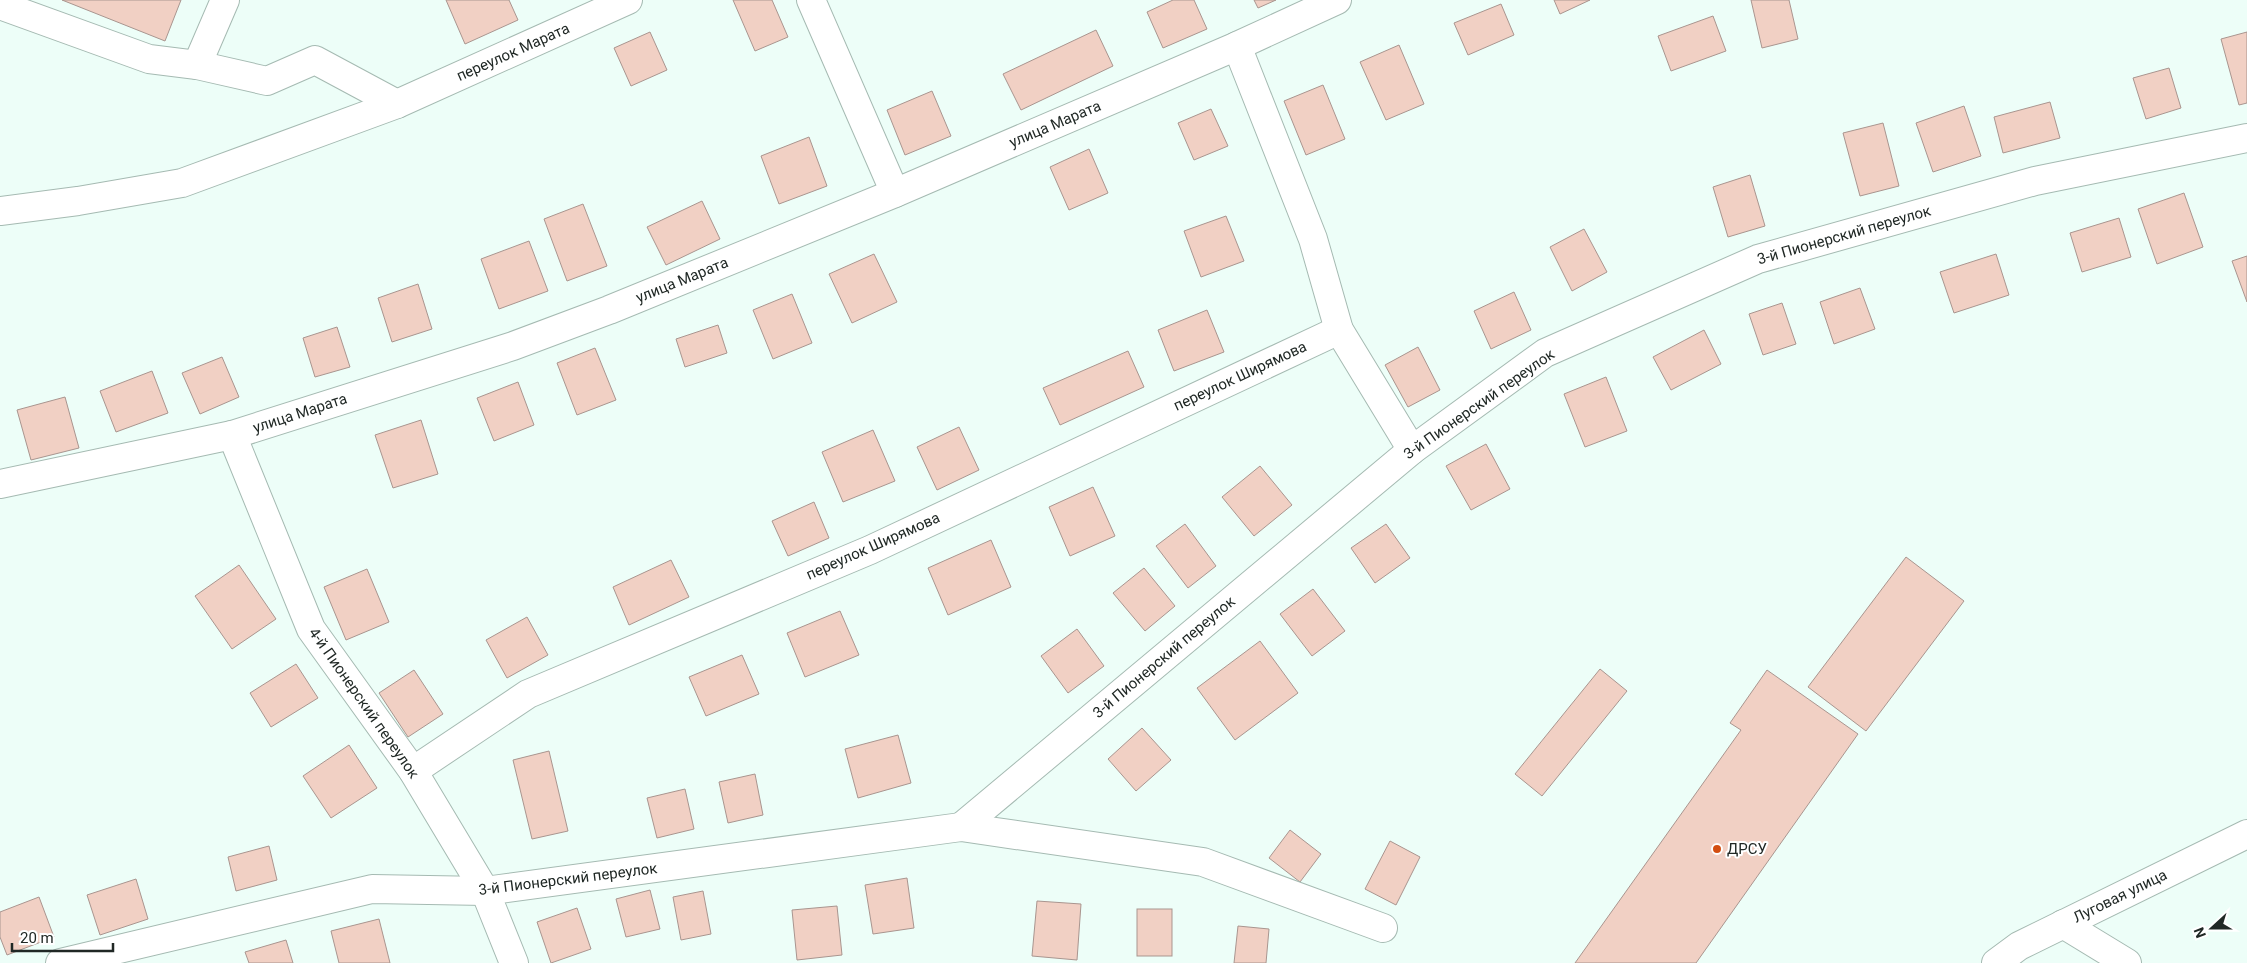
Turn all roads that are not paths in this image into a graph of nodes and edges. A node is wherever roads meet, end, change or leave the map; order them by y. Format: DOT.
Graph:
graph roads {
  1 [pos="225,0"];
  2 [pos="628,0"];
  3 [pos="811,0"];
  4 [pos="1337,0"];
  5 [pos="0,4"];
  6 [pos="1238,46"];
  7 [pos="197,65"];
  8 [pos="397,104"];
  9 [pos="2247,138"];
  10 [pos="895,193"];
  11 [pos="0,211"];
  12 [pos="1339,330"];
  13 [pos="232,435"];
  14 [pos="1412,450"];
  15 [pos="0,484"];
  16 [pos="413,771"];
  17 [pos="961,827"];
  18 [pos="2247,834"];
  19 [pos="485,890"];
  20 [pos="2063,924"];
  21 [pos="1383,928"];
  22 [pos="60,963"];
  23 [pos="514,963"];
  24 [pos="1996,963"];
  25 [pos="2127,963"];
  1 -- 7 [label="street"];
  2 -- 8 [label="street, переулок Марата"];
  3 -- 10 [label="street"];
  4 -- 6 [label="street, улица Марата"];
  5 -- 7 [label="street"];
  6 -- 10 [label="street, улица Марата"];
  6 -- 12 [label="street"];
  7 -- 8 [label="street"];
  8 -- 11 [label="street, переулок Марата"];
  9 -- 14 [label="street, 3-й Пионерский переулок"];
  10 -- 13 [label="street, улица Марата"];
  12 -- 14 [label="street"];
  12 -- 16 [label="street, переулок Ширямова"];
  13 -- 15 [label="street, улица Марата"];
  13 -- 16 [label="street, 4-й Пионерский переулок"];
  14 -- 17 [label="street, 3-й Пионерский переулок"];
  16 -- 19 [label="street, 4-й Пионерский переулок"];
  17 -- 19 [label="street, 3-й Пионерский переулок"];
  17 -- 21 [label="street, 3-й Пионерский переулок"];
  18 -- 20 [label="street, Луговая улица"];
  19 -- 22 [label="street, 3-й Пионерский переулок"];
  19 -- 23 [label="street, 4-й Пионерский переулок"];
  20 -- 24 [label="street, Луговая улица"];
  20 -- 25 [label="street"];
}
